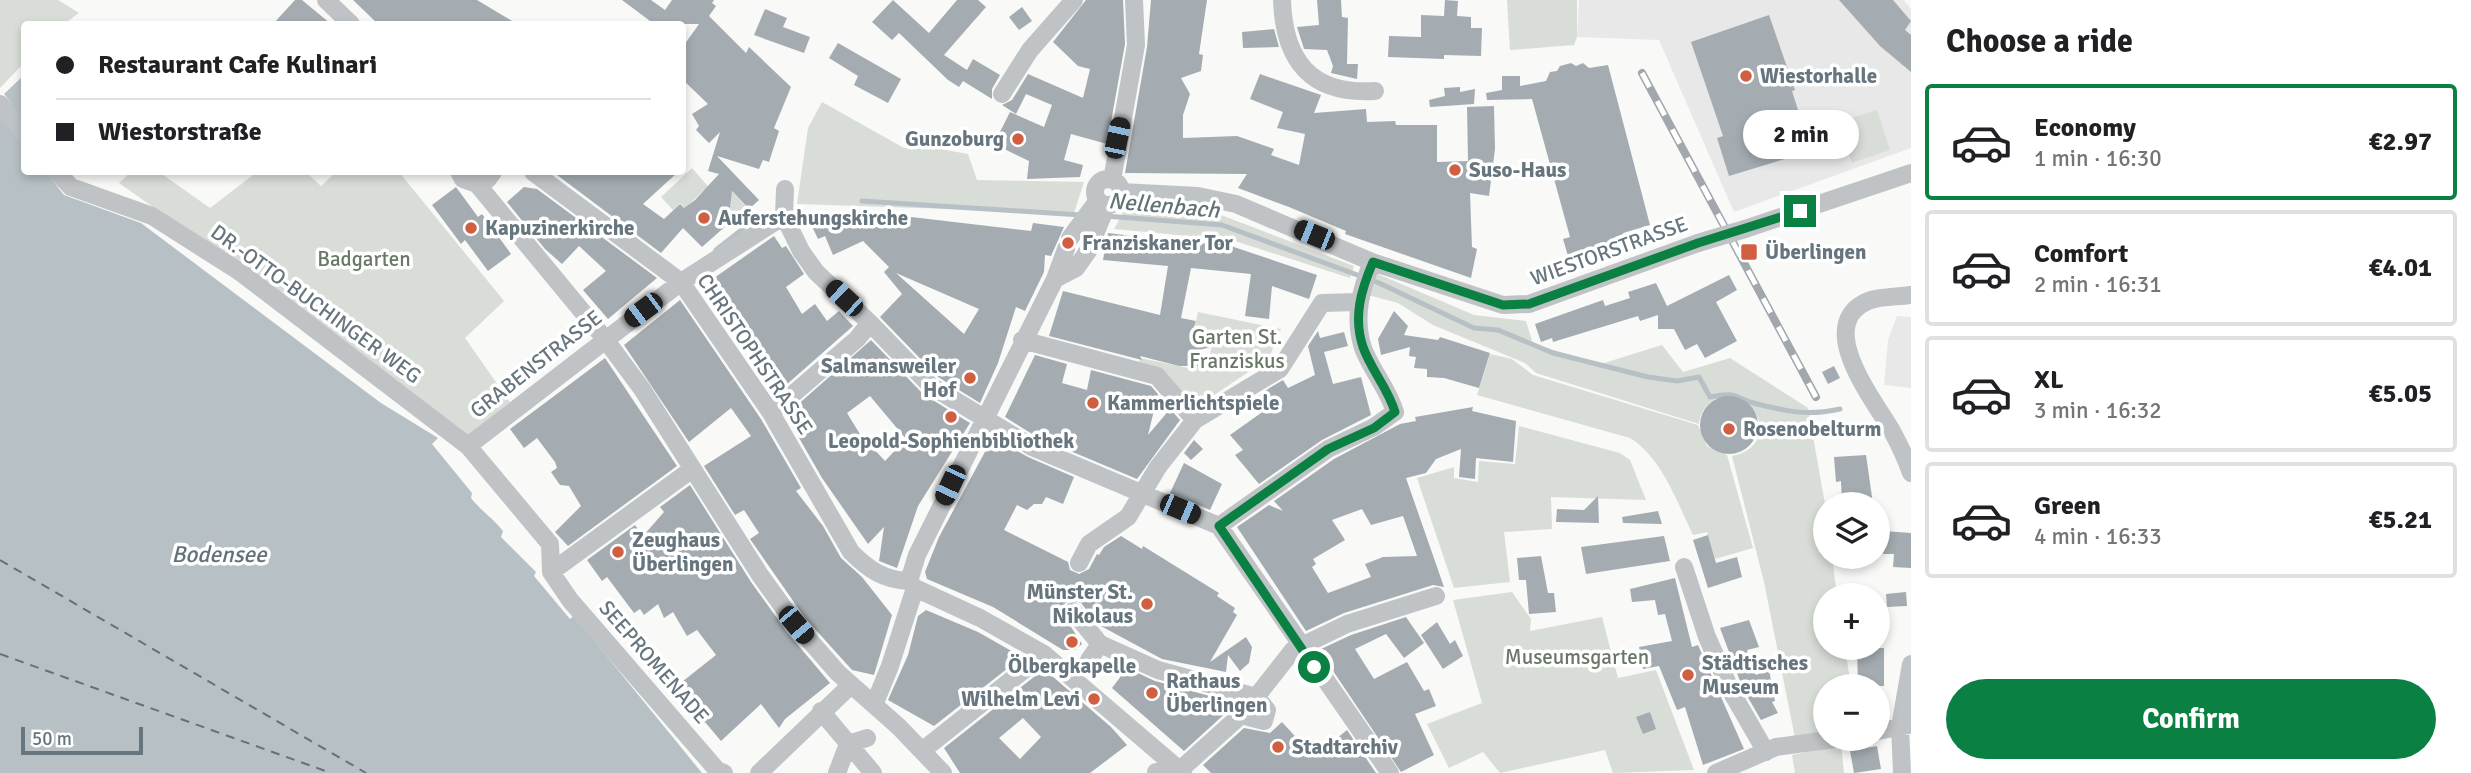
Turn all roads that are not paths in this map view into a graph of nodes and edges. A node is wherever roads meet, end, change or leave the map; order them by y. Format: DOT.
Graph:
graph roads {
  1 [pos="326,0"];
  2 [pos="1074,0"];
  3 [pos="1134,0"];
  4 [pos="1282,0"];
  5 [pos="348,21"];
  6 [pos="1375,92"];
  7 [pos="1002,94"];
  8 [pos="0,104"];
  9 [pos="21,129"];
  10 [pos="1911,173"];
  11 [pos="60,175"];
  12 [pos="461,175"];
  13 [pos="491,175"];
  14 [pos="537,175"];
  15 [pos="477,184"];
  16 [pos="1117,186"];
  17 [pos="785,189"];
  18 [pos="784,216"];
  19 [pos="1078,236"];
  20 [pos="1371,266"];
  21 [pos="1055,279"];
  22 [pos="681,282"];
  23 [pos="1360,295"];
  24 [pos="1911,295"];
  25 [pos="870,323"];
  26 [pos="605,339"];
  27 [pos="1023,340"];
  28 [pos="771,413"];
  29 [pos="985,419"];
  30 [pos="1195,420"];
  31 [pos="468,446"];
  32 [pos="1909,462"];
  33 [pos="691,470"];
  34 [pos="1142,492"];
  35 [pos="1219,526"];
  36 [pos="1079,563"];
  37 [pos="1684,566"];
  38 [pos="550,577"];
  39 [pos="912,585"];
  40 [pos="1436,596"];
  41 [pos="1073,611"];
  42 [pos="1100,644"];
  43 [pos="1300,647"];
  44 [pos="1044,654"];
  45 [pos="1089,660"];
  46 [pos="1911,664"];
  47 [pos="862,695"];
  48 [pos="1247,708"];
  49 [pos="821,711"];
  50 [pos="1905,726"];
  51 [pos="867,738"];
  52 [pos="1813,742"];
  53 [pos="848,744"];
  54 [pos="923,750"];
  55 [pos="1766,752"];
  56 [pos="1157,772"];
  57 [pos="1181,772"];
  58 [pos="724,773"];
  59 [pos="759,773"];
  60 [pos="836,773"];
  61 [pos="873,773"];
  62 [pos="943,773"];
  63 [pos="1390,773"];
  64 [pos="1716,773"];
  65 [pos="1739,773"];
  66 [pos="1902,773"];
  1 -- 5 [label="street"];
  2 -- 7 [label="street"];
  3 -- 16 [label="street"];
  4 -- 6 [label="street"];
  8 -- 9 [label="street"];
  10 -- 20 [label="street, WIESTORSTRASSE, bridge"];
  11 -- 31 [label="street, DR.-OTTO-BUCHINGER WEG"];
  12 -- 15 [label="street"];
  13 -- 15 [label="street"];
  14 -- 22 [label="street, CHRISTOPHSTRASSE"];
  15 -- 26 [label="street"];
  16 -- 19 [label="street"];
  16 -- 20 [label="street, WIESTORSTRASSE"];
  17 -- 18 [label="street"];
  18 -- 22 [label="street, GRABENSTRASSE"];
  18 -- 25 [label="street"];
  19 -- 21 [label="street"];
  19 -- 21 [label="street"];
  20 -- 23 [label="street"];
  21 -- 27 [label="street"];
  22 -- 26 [label="street, GRABENSTRASSE"];
  22 -- 28 [label="street, CHRISTOPHSTRASSE"];
  23 -- 30 [label="street"];
  23 -- 35 [label="street"];
  24 -- 32 [label="street"];
  25 -- 28 [label="street"];
  25 -- 29 [label="street"];
  26 -- 31 [label="street, GRABENSTRASSE"];
  26 -- 33 [label="street"];
  27 -- 29 [label="street"];
  27 -- 30 [label="street"];
  28 -- 39 [label="street, CHRISTOPHSTRASSE"];
  29 -- 34 [label="street"];
  29 -- 39 [label="street"];
  30 -- 34 [label="street"];
  31 -- 38 [label="street, SEEPROMENADE"];
  33 -- 38 [label="street"];
  33 -- 47 [label="street"];
  34 -- 35 [label="street"];
  34 -- 36 [label="street"];
  35 -- 43 [label="street"];
  37 -- 55 [label="street"];
  38 -- 58 [label="street, SEEPROMENADE"];
  39 -- 44 [label="street, CHRISTOPHSTRASSE"];
  39 -- 47 [label="street"];
  40 -- 43 [label="street"];
  41 -- 42 [label="street"];
  42 -- 45 [label="street"];
  42 -- 48 [label="street"];
  43 -- 48 [label="street"];
  43 -- 63 [label="street"];
  44 -- 54 [label="street"];
  44 -- 57 [label="street, CHRISTOPHSTRASSE"];
  46 -- 50 [label="street"];
  47 -- 49 [label="street"];
  47 -- 54 [label="street"];
  48 -- 57 [label="street"];
  49 -- 53 [label="street"];
  49 -- 59 [label="street"];
  50 -- 66 [label="street"];
  51 -- 53 [label="street"];
  52 -- 55 [label="street"];
  53 -- 60 [label="street"];
  53 -- 61 [label="street"];
  54 -- 62 [label="street"];
  55 -- 64 [label="street"];
  55 -- 65 [label="street"];
  56 -- 57 [label="street"];
}
